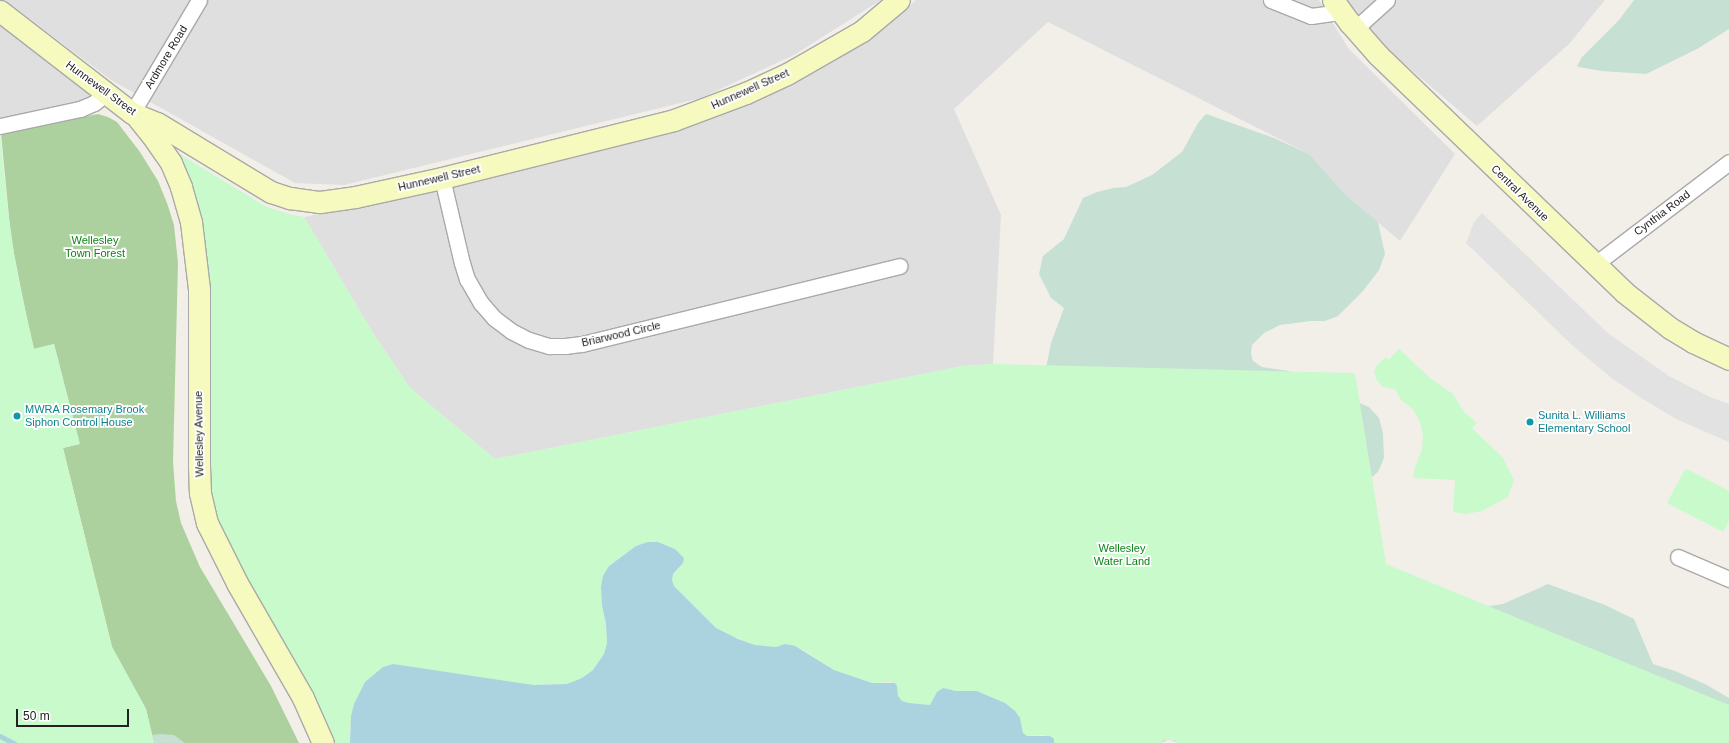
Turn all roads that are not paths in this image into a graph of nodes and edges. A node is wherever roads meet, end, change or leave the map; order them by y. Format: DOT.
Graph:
graph roads {
  1 [pos="199,0"];
  2 [pos="899,0"];
  3 [pos="1271,0"];
  4 [pos="1387,0"];
  5 [pos="1337,6"];
  6 [pos="0,10"];
  7 [pos="1355,29"];
  8 [pos="107,93"];
  9 [pos="132,112"];
  10 [pos="0,126"];
  11 [pos="1729,162"];
  12 [pos="442,178"];
  13 [pos="1594,265"];
  14 [pos="900,266"];
  15 [pos="1729,360"];
  16 [pos="1678,556"];
  17 [pos="1729,579"];
  18 [pos="323,743"];
  1 -- 9 [label="street, Ardmore Road"];
  2 -- 12 [label="main road, Hunnewell Street"];
  3 -- 5 [label="street"];
  4 -- 7 [label="street"];
  5 -- 7 [label="main road, Central Avenue"];
  6 -- 8 [label="main road, Hunnewell Street"];
  7 -- 13 [label="main road, Central Avenue"];
  8 -- 9 [label="main road, Hunnewell Street"];
  8 -- 10 [label="street"];
  9 -- 12 [label="main road, Hunnewell Street"];
  9 -- 18 [label="main road, Wellesley Avenue"];
  11 -- 13 [label="street, Cynthia Road"];
  12 -- 14 [label="street, Briarwood Circle"];
  13 -- 15 [label="main road, Central Avenue"];
  16 -- 17 [label="street"];
}
